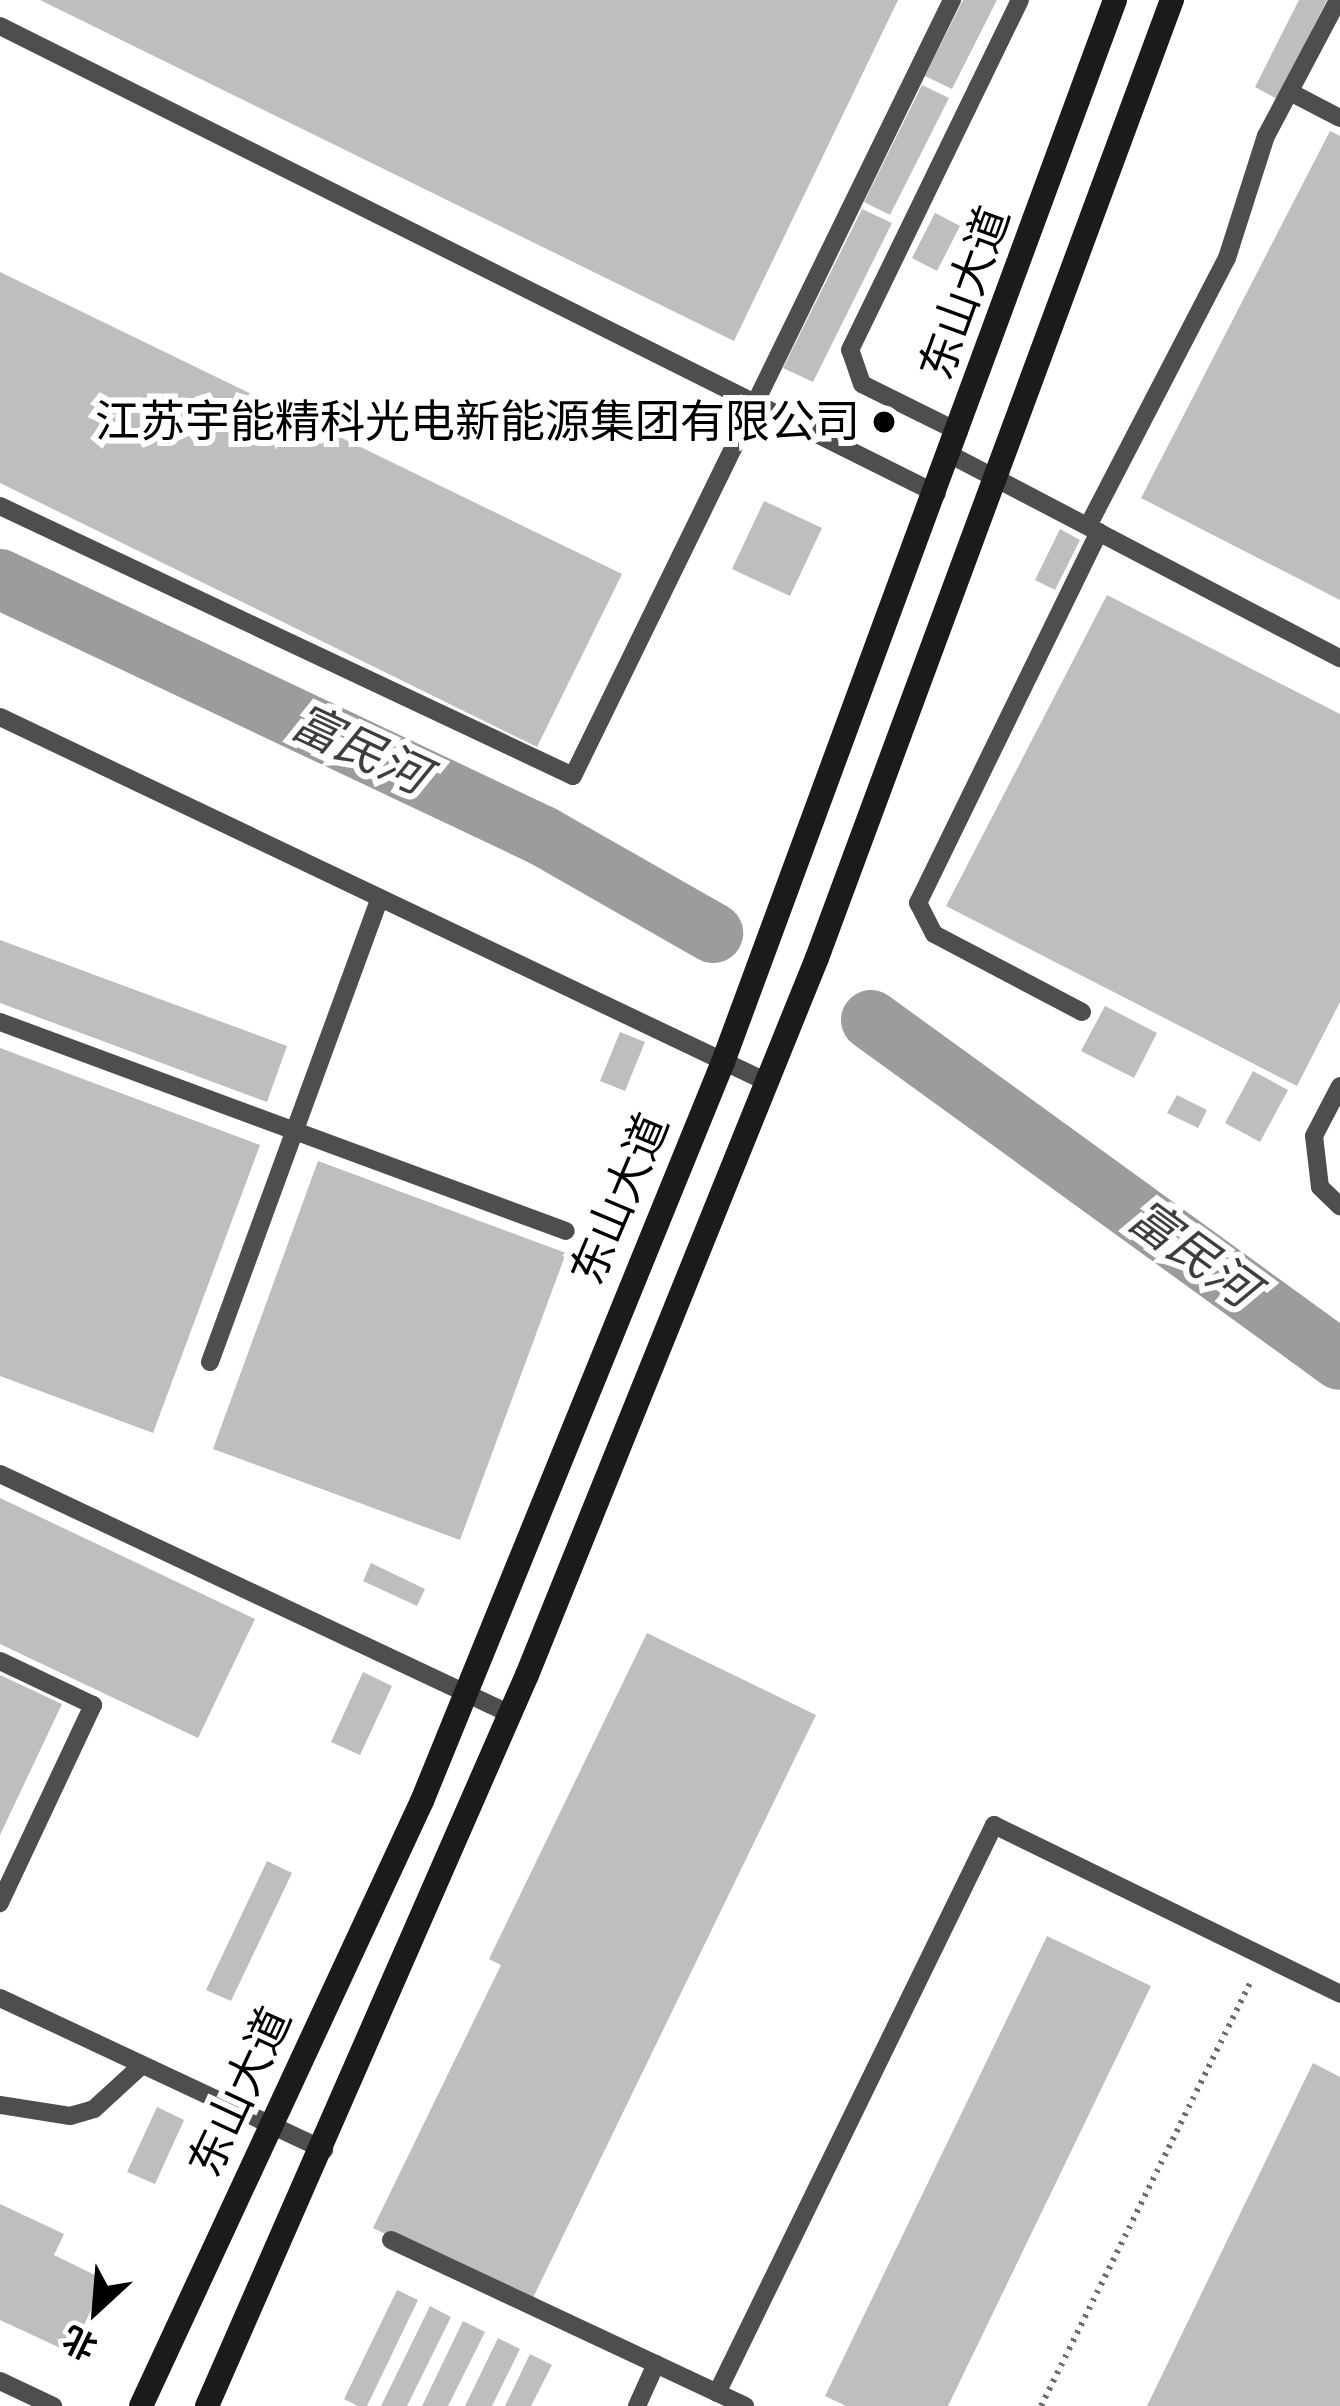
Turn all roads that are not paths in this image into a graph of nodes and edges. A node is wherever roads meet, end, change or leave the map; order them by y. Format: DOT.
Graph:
graph roads {
  1 [pos="952,0"];
  2 [pos="1020,0"];
  3 [pos="1114,0"];
  4 [pos="1172,0"];
  5 [pos="1338,0"];
  6 [pos="0,26"];
  7 [pos="1290,92"];
  8 [pos="1340,118"];
  9 [pos="757,405"];
  10 [pos="955,443"];
  11 [pos="993,477"];
  12 [pos="937,494"];
  13 [pos="0,506"];
  14 [pos="1093,529"];
  15 [pos="1340,658"];
  16 [pos="0,717"];
  17 [pos="379,901"];
  18 [pos="1082,1012"];
  19 [pos="0,1022"];
  20 [pos="723,1062"];
  21 [pos="767,1082"];
  22 [pos="1340,1086"];
  23 [pos="295,1131"];
  24 [pos="1340,1206"];
  25 [pos="566,1231"];
  26 [pos="210,1362"];
  27 [pos="0,1474"];
  28 [pos="0,1661"];
  29 [pos="465,1694"];
  30 [pos="510,1714"];
  31 [pos="0,1904"];
  32 [pos="1340,1994"];
  33 [pos="0,1998"];
  34 [pos="142,2065"];
  35 [pos="0,2105"];
  36 [pos="271,2126"];
  37 [pos="324,2150"];
  38 [pos="391,2240"];
  39 [pos="656,2364"];
  40 [pos="10,2392"];
  41 [pos="717,2393"];
  42 [pos="53,2406"];
  43 [pos="141,2406"];
  44 [pos="208,2406"];
  45 [pos="637,2406"];
  46 [pos="745,2406"];
  1 -- 9 [label="lane"];
  2 -- 10 [label="lane"];
  3 -- 10 [label="main road, 东山大道"];
  4 -- 11 [label="main road, 东山大道"];
  5 -- 7 [label="lane"];
  6 -- 9 [label="lane"];
  7 -- 8 [label="lane"];
  7 -- 14 [label="lane"];
  9 -- 12 [label="lane"];
  9 -- 13 [label="lane"];
  10 -- 11 [label="lane"];
  10 -- 12 [label="main road, 东山大道"];
  11 -- 14 [label="lane"];
  11 -- 21 [label="main road, 东山大道"];
  12 -- 20 [label="main road, 东山大道"];
  14 -- 15 [label="lane"];
  14 -- 18 [label="lane"];
  16 -- 17 [label="lane"];
  17 -- 20 [label="lane"];
  17 -- 23 [label="lane"];
  19 -- 23 [label="lane"];
  20 -- 21 [label="lane"];
  20 -- 29 [label="main road, 东山大道"];
  21 -- 30 [label="main road, 东山大道"];
  22 -- 24 [label="lane"];
  23 -- 25 [label="lane"];
  23 -- 26 [label="lane"];
  27 -- 29 [label="lane"];
  28 -- 31 [label="lane"];
  29 -- 30 [label="lane"];
  29 -- 36 [label="main road, 东山大道"];
  30 -- 37 [label="main road, 东山大道"];
  32 -- 41 [label="lane"];
  33 -- 34 [label="lane"];
  34 -- 35 [label="lane"];
  34 -- 36 [label="lane"];
  36 -- 37 [label="lane"];
  36 -- 43 [label="main road, 东山大道"];
  37 -- 44 [label="main road, 东山大道"];
  38 -- 39 [label="lane"];
  39 -- 41 [label="lane"];
  39 -- 45 [label="lane"];
  40 -- 42 [label="lane"];
  41 -- 46 [label="lane"];
}
